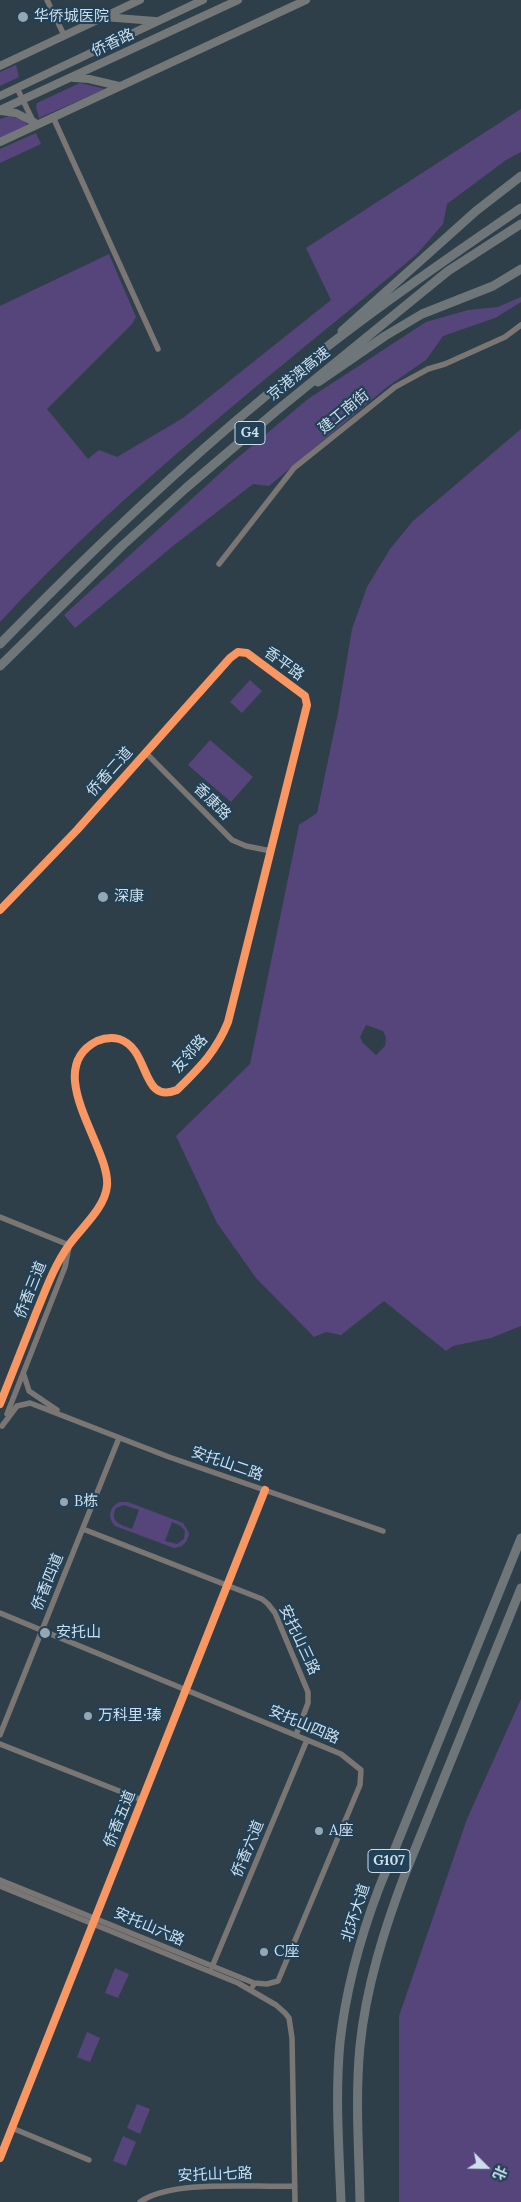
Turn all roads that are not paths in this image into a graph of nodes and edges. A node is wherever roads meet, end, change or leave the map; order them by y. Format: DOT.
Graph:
graph roads {
  1 [pos="47,0"];
  2 [pos="140,0"];
  3 [pos="203,0"];
  4 [pos="238,0"];
  5 [pos="306,0"];
  6 [pos="101,17"];
  7 [pos="159,20"];
  8 [pos="64,35"];
  9 [pos="79,58"];
  10 [pos="0,66"];
  11 [pos="85,71"];
  12 [pos="69,78"];
  13 [pos="119,86"];
  14 [pos="17,88"];
  15 [pos="0,96"];
  16 [pos="23,100"];
  17 [pos="0,111"];
  18 [pos="54,117"];
  19 [pos="34,124"];
  20 [pos="0,142"];
  21 [pos="521,176"];
  22 [pos="521,208"];
  23 [pos="521,224"];
  24 [pos="521,269"];
  25 [pos="521,325"];
  26 [pos="158,349"];
  27 [pos="263,398"];
  28 [pos="274,412"];
  29 [pos="219,564"];
  30 [pos="0,644"];
  31 [pos="238,652"];
  32 [pos="0,666"];
  33 [pos="307,705"];
  34 [pos="146,753"];
  35 [pos="271,851"];
  36 [pos="0,910"];
  37 [pos="0,1217"];
  38 [pos="69,1245"];
  39 [pos="25,1368"];
  40 [pos="2,1394"];
  41 [pos="0,1404"];
  42 [pos="65,1415"];
  43 [pos="1,1429"];
  44 [pos="119,1438"];
  45 [pos="265,1490"];
  46 [pos="83,1529"];
  47 [pos="383,1531"];
  48 [pos="521,1538"];
  49 [pos="227,1586"];
  50 [pos="521,1588"];
  51 [pos="0,1613"];
  52 [pos="42,1630"];
  53 [pos="186,1690"];
  54 [pos="296,1735"];
  55 [pos="0,1736"];
  56 [pos="307,1740"];
  57 [pos="0,1744"];
  58 [pos="142,1800"];
  59 [pos="0,1880"];
  60 [pos="0,1886"];
  61 [pos="95,1922"];
  62 [pos="212,1967"];
  63 [pos="254,1983"];
  64 [pos="251,1990"];
  65 [pos="12,2128"];
  66 [pos="0,2158"];
  67 [pos="89,2160"];
  68 [pos="295,2186"];
  69 [pos="140,2202"];
  70 [pos="295,2202"];
  71 [pos="341,2202"];
  72 [pos="360,2202"];
  1 -- 8 [label="street"];
  2 -- 6 [label="main road"];
  3 -- 7 [label="main road, 侨香路"];
  4 -- 11 [label="main road, 侨香路"];
  5 -- 13 [label="main road"];
  6 -- 7 [label="main road"];
  6 -- 8 [label="main road"];
  7 -- 9 [label="main road, 侨香路"];
  8 -- 10 [label="main road"];
  9 -- 11 [label="main road"];
  9 -- 14 [label="main road, 侨香路"];
  11 -- 12 [label="main road, 侨香路"];
  12 -- 13 [label="main road"];
  12 -- 16 [label="main road, 侨香路"];
  13 -- 18 [label="main road"];
  14 -- 15 [label="main road, 侨香路"];
  14 -- 16 [label="street"];
  16 -- 17 [label="main road, 侨香路"];
  16 -- 19 [label="street"];
  17 -- 19 [label="main road"];
  18 -- 19 [label="main road"];
  18 -- 26 [label="street"];
  19 -- 20 [label="main road"];
  21 -- 27 [label="highway"];
  22 -- 27 [label="highway, 京港澳高速 / G4"];
  23 -- 28 [label="highway, 京港澳高速 / G4"];
  24 -- 28 [label="highway"];
  25 -- 29 [label="street, 建工南街"];
  27 -- 30 [label="highway, 京港澳高速 / G4"];
  28 -- 32 [label="highway, 京港澳高速 / G4"];
  31 -- 33 [label="street, 香平路"];
  31 -- 34 [label="street, 侨香二道"];
  33 -- 35 [label="street, 友邻路"];
  34 -- 35 [label="street, 香康路"];
  34 -- 36 [label="street, 侨香二道"];
  35 -- 38 [label="street, 友邻路"];
  37 -- 38 [label="street"];
  38 -- 39 [label="street, 侨香三道"];
  38 -- 40 [label="street, 侨香三道"];
  39 -- 42 [label="street"];
  39 -- 43 [label="street, 侨香三道"];
  40 -- 41 [label="street, 侨香三道"];
  42 -- 43 [label="street"];
  42 -- 44 [label="street, 安托山二路"];
  44 -- 45 [label="street, 安托山二路"];
  44 -- 46 [label="street, 侨香四道"];
  45 -- 47 [label="street, 安托山二路"];
  45 -- 49 [label="street, 侨香五道"];
  46 -- 49 [label="street, 安托山三路"];
  46 -- 52 [label="street, 侨香四道"];
  48 -- 71 [label="highway, 北环大道 / G107"];
  49 -- 53 [label="street, 侨香五道"];
  49 -- 54 [label="street, 安托山三路"];
  50 -- 72 [label="highway, G107"];
  51 -- 52 [label="street, 安托山四路"];
  52 -- 53 [label="street, 安托山四路"];
  52 -- 55 [label="street, 侨香四道"];
  53 -- 54 [label="street, 安托山四路"];
  53 -- 58 [label="street, 侨香五道"];
  54 -- 56 [label="street, 安托山四路"];
  56 -- 62 [label="street, 侨香六道"];
  56 -- 63 [label="street, 安托山四路"];
  57 -- 58 [label="street"];
  58 -- 61 [label="street, 侨香五道"];
  59 -- 61 [label="street, 安托山六路"];
  60 -- 61 [label="street, 安托山六路"];
  61 -- 62 [label="street, 安托山六路"];
  61 -- 64 [label="street, 安托山六路"];
  61 -- 65 [label="street, 侨香五道"];
  62 -- 63 [label="street, 安托山六路"];
  63 -- 64 [label="street"];
  64 -- 68 [label="street, 安托山六路"];
  65 -- 66 [label="street, 侨香五道"];
  65 -- 67 [label="street"];
  68 -- 69 [label="street, 安托山七路"];
  68 -- 70 [label="street"];
}
